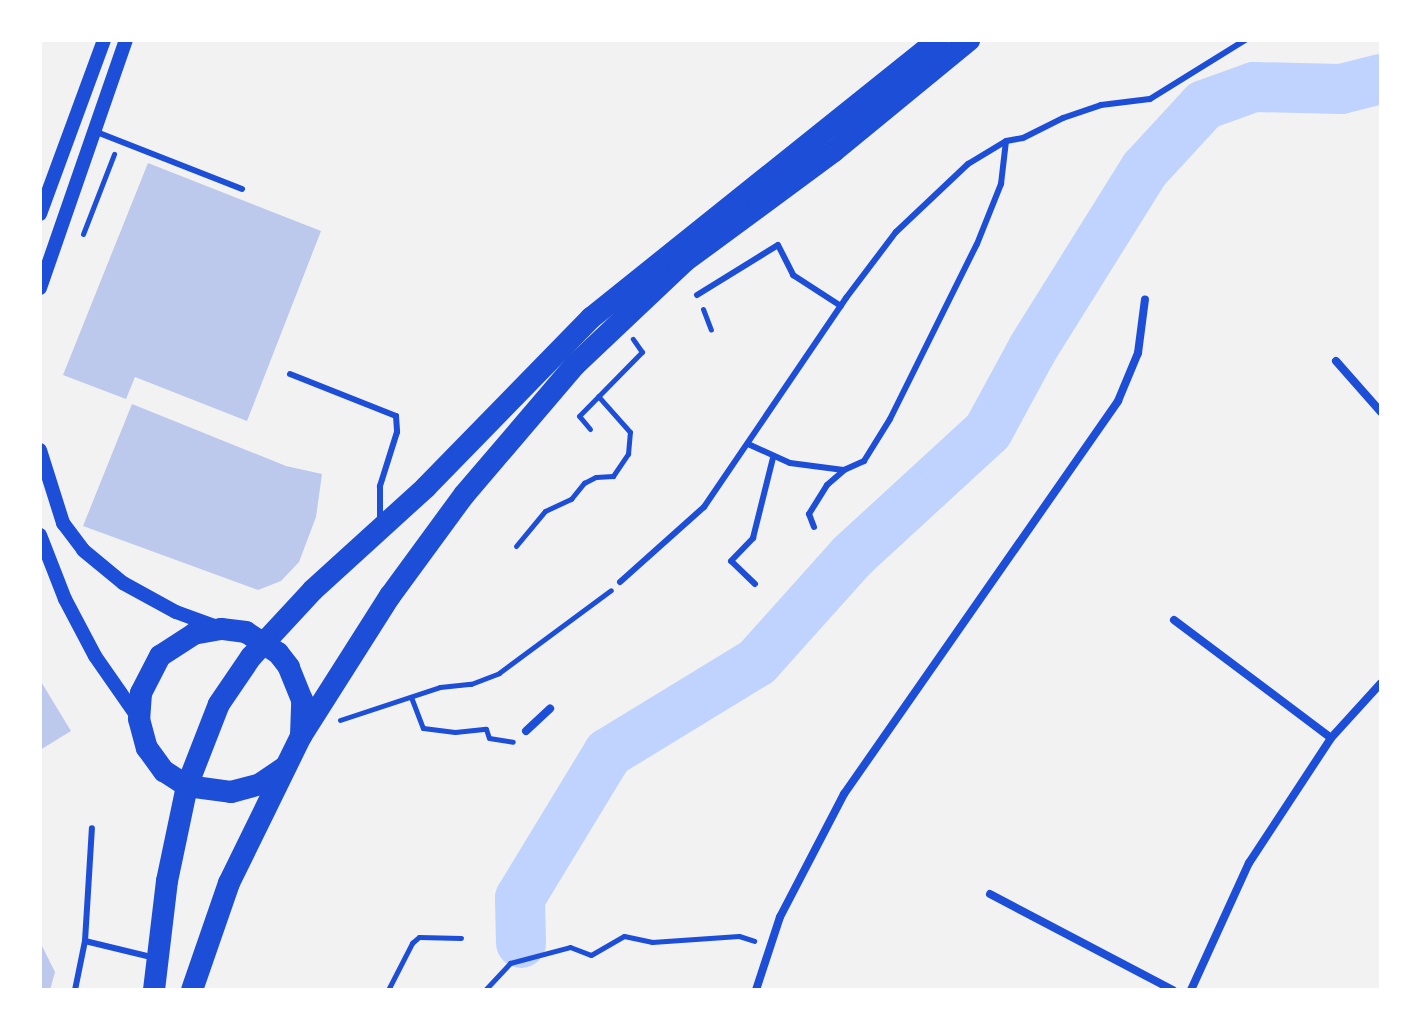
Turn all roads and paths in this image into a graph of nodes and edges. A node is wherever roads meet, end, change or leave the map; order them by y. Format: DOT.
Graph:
graph roads {
  1 [pos="104,40"];
  2 [pos="126,40"];
  3 [pos="938,40"];
  4 [pos="969,40"];
  5 [pos="1245,40"];
  6 [pos="94,131"];
  7 [pos="119,141"];
  8 [pos="1006,141"];
  9 [pos="242,189"];
  10 [pos="40,214"];
  11 [pos="82,237"];
  12 [pos="40,288"];
  13 [pos="697,295"];
  14 [pos="1145,299"];
  15 [pos="841,306"];
  16 [pos="642,352"];
  17 [pos="1336,361"];
  18 [pos="290,374"];
  19 [pos="598,396"];
  20 [pos="1381,412"];
  21 [pos="590,429"];
  22 [pos="748,444"];
  23 [pos="40,450"];
  24 [pos="773,458"];
  25 [pos="844,470"];
  26 [pos="381,527"];
  27 [pos="814,527"];
  28 [pos="40,535"];
  29 [pos="516,546"];
  30 [pos="620,582"];
  31 [pos="755,584"];
  32 [pos="1174,620"];
  33 [pos="221,629"];
  34 [pos="265,641"];
  35 [pos="1381,683"];
  36 [pos="411,697"];
  37 [pos="550,709"];
  38 [pos="139,719"];
  39 [pos="331,727"];
  40 [pos="526,731"];
  41 [pos="301,736"];
  42 [pos="1331,738"];
  43 [pos="285,767"];
  44 [pos="187,786"];
  45 [pos="92,828"];
  46 [pos="990,894"];
  47 [pos="461,938"];
  48 [pos="85,941"];
  49 [pos="770,947"];
  50 [pos="158,959"];
  51 [pos="75,990"];
  52 [pos="154,990"];
  53 [pos="192,990"];
  54 [pos="388,990"];
  55 [pos="485,990"];
  56 [pos="756,990"];
  57 [pos="1173,990"];
  58 [pos="1191,990"];
  1 -- 10 [label="street"];
  2 -- 6 [label="street"];
  3 -- 26 [label="highway"];
  4 -- 41 [label="highway"];
  5 -- 8 [label="lane"];
  6 -- 7 [label="lane"];
  6 -- 12 [label="street"];
  7 -- 9 [label="lane"];
  7 -- 11 [label="path"];
  8 -- 15 [label="lane"];
  8 -- 25 [label="lane"];
  13 -- 15 [label="lane"];
  14 -- 49 [label="street"];
  15 -- 22 [label="lane"];
  16 -- 19 [label="path"];
  17 -- 20 [label="street"];
  18 -- 26 [label="lane"];
  19 -- 21 [label="path"];
  19 -- 29 [label="path"];
  22 -- 24 [label="lane"];
  22 -- 30 [label="lane"];
  23 -- 33 [label="street"];
  24 -- 25 [label="lane"];
  24 -- 31 [label="lane"];
  25 -- 27 [label="lane"];
  26 -- 34 [label="highway"];
  28 -- 38 [label="street"];
  30 -- 36 [label="path"];
  32 -- 42 [label="street"];
  33 -- 34 [label="highway"];
  33 -- 38 [label="highway"];
  34 -- 41 [label="highway"];
  34 -- 44 [label="highway"];
  35 -- 42 [label="street"];
  36 -- 39 [label="path"];
  36 -- 40 [label="path"];
  37 -- 40 [label="street"];
  38 -- 44 [label="highway"];
  41 -- 43 [label="highway"];
  42 -- 58 [label="street"];
  43 -- 44 [label="highway"];
  43 -- 53 [label="highway"];
  44 -- 50 [label="highway"];
  45 -- 48 [label="lane"];
  46 -- 57 [label="street"];
  47 -- 54 [label="path"];
  48 -- 50 [label="lane"];
  48 -- 51 [label="lane"];
  49 -- 55 [label="path"];
  49 -- 56 [label="street"];
  50 -- 52 [label="highway"];
}
